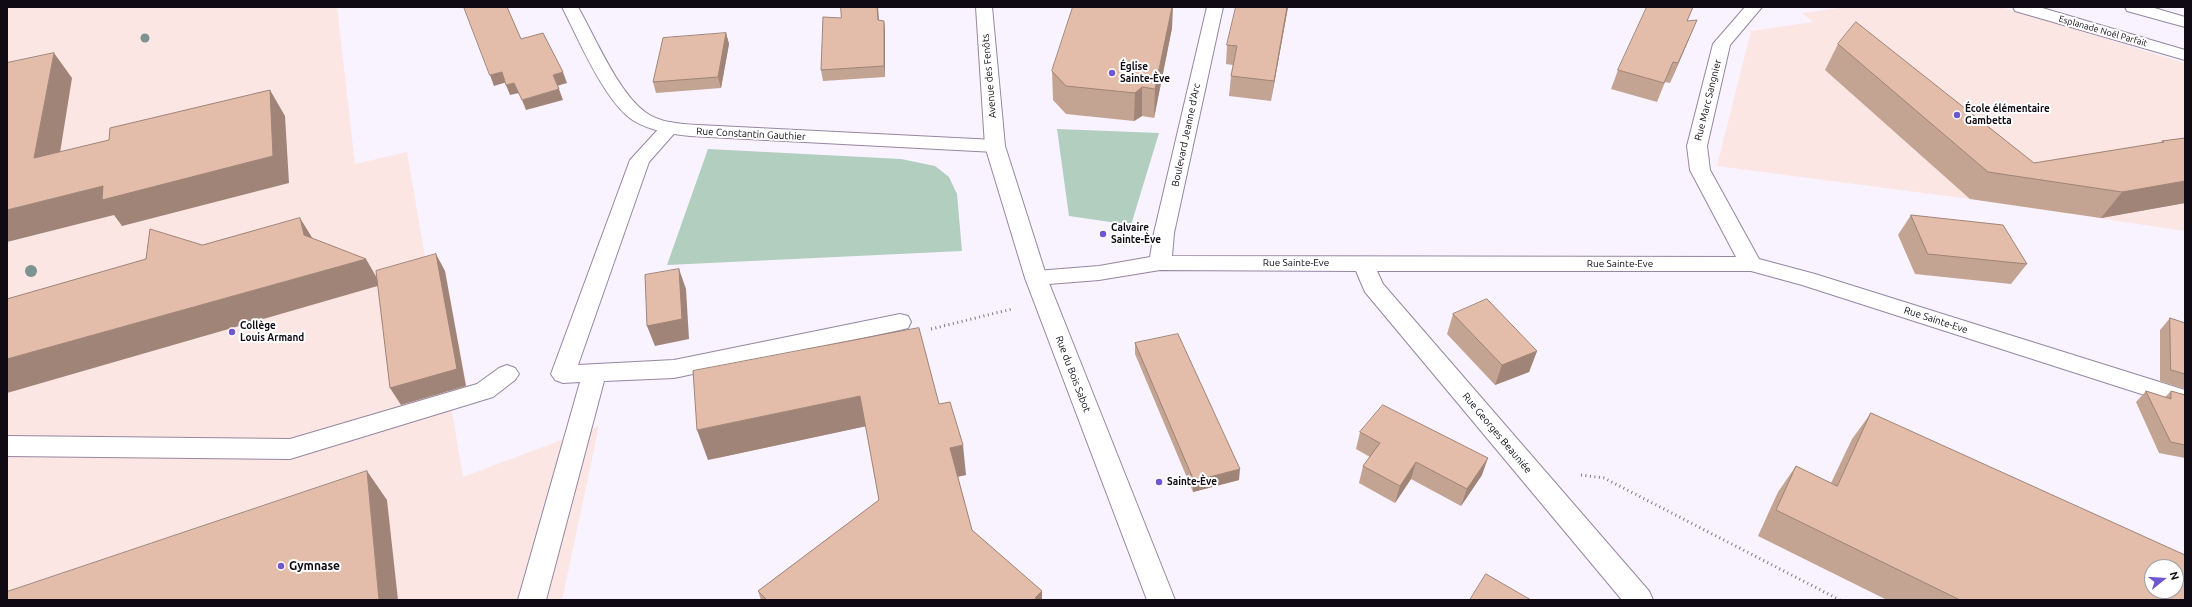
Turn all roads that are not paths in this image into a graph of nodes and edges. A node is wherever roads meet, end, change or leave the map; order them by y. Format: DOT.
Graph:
graph roads {
  1 [pos="570,7"];
  2 [pos="984,7"];
  3 [pos="1215,7"];
  4 [pos="1754,7"];
  5 [pos="2022,7"];
  6 [pos="2133,7"];
  7 [pos="2185,22"];
  8 [pos="2185,55"];
  9 [pos="670,128"];
  10 [pos="995,146"];
  11 [pos="1363,262"];
  12 [pos="1160,263"];
  13 [pos="1751,264"];
  14 [pos="1036,278"];
  15 [pos="900,322"];
  16 [pos="594,372"];
  17 [pos="507,374"];
  18 [pos="2185,399"];
  19 [pos="7,446"];
  20 [pos="532,600"];
  21 [pos="1161,600"];
  22 [pos="1639,600"];
  1 -- 9 [label="street, Rue Constantin Gauthier"];
  2 -- 10 [label="street, Avenue des Fenôts"];
  3 -- 12 [label="street, Boulevard Jeanne d'Arc"];
  4 -- 13 [label="street, Rue Marc Sangnier"];
  5 -- 8 [label="street, Esplanade Noël Parfait"];
  6 -- 7 [label="street"];
  9 -- 10 [label="street, Rue Constantin Gauthier"];
  9 -- 16 [label="street"];
  10 -- 14 [label="street, Rue du Bois Sabot"];
  11 -- 12 [label="street, Rue Sainte-Eve"];
  11 -- 13 [label="street, Rue Sainte-Eve"];
  11 -- 22 [label="street, Rue Georges Beauniée"];
  12 -- 14 [label="street, Rue Sainte-Eve"];
  13 -- 18 [label="street, Rue Sainte-Eve"];
  14 -- 21 [label="street, Rue du Bois Sabot"];
  15 -- 16 [label="street"];
  16 -- 20 [label="street"];
  17 -- 19 [label="street"];
}
